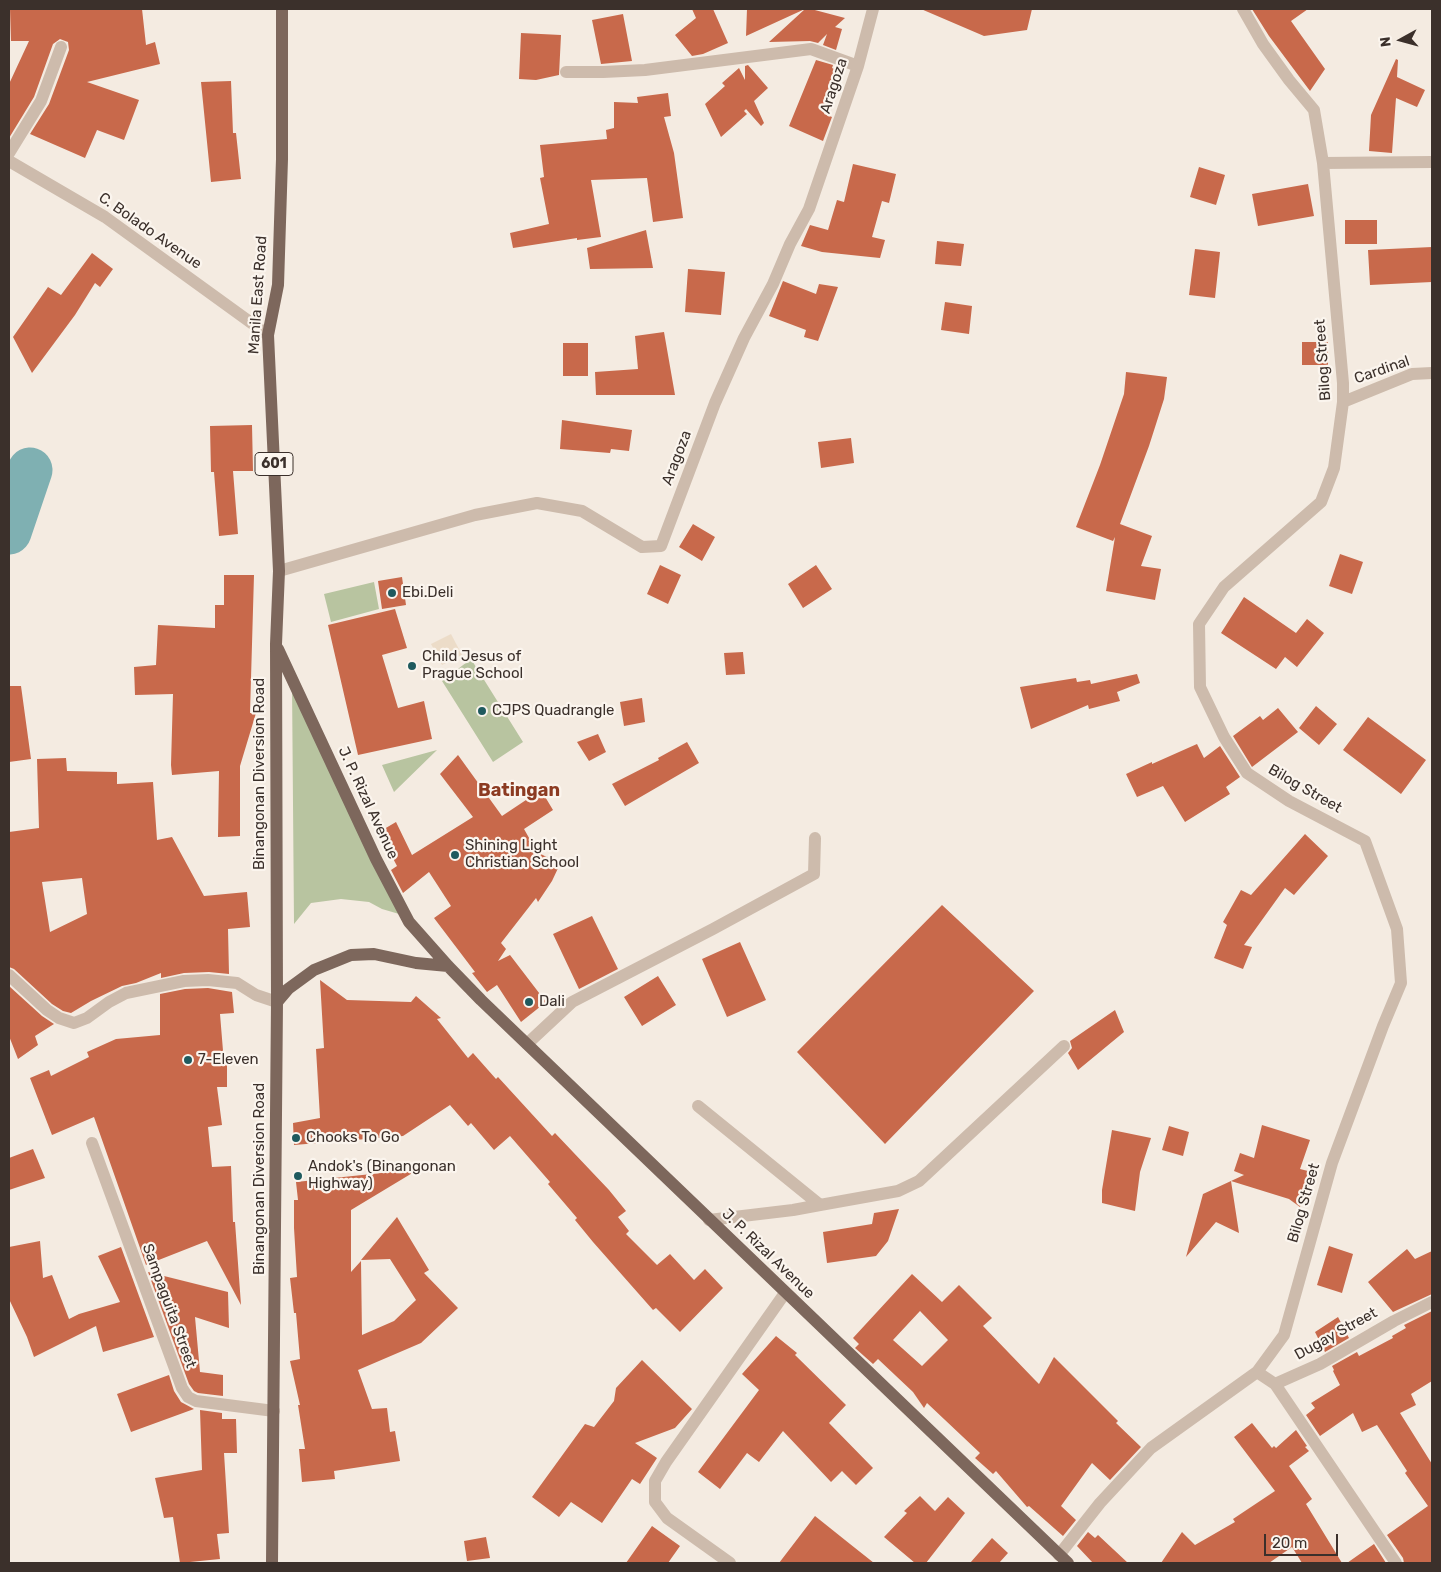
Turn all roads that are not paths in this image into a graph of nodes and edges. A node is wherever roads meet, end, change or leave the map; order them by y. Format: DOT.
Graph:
graph roads {
  1 [pos="282,9"];
  2 [pos="873,9"];
  3 [pos="1242,9"];
  4 [pos="61,47"];
  5 [pos="858,66"];
  6 [pos="566,72"];
  7 [pos="9,153"];
  8 [pos="9,160"];
  9 [pos="1432,162"];
  10 [pos="1323,163"];
  11 [pos="268,335"];
  12 [pos="1432,373"];
  13 [pos="1343,402"];
  14 [pos="278,571"];
  15 [pos="276,644"];
  16 [pos="816,838"];
  17 [pos="448,966"];
  18 [pos="9,976"];
  19 [pos="277,1002"];
  20 [pos="527,1044"];
  21 [pos="1064,1046"];
  22 [pos="698,1106"];
  23 [pos="92,1143"];
  24 [pos="820,1205"];
  25 [pos="709,1220"];
  26 [pos="785,1293"];
  27 [pos="1432,1302"];
  28 [pos="1256,1372"];
  29 [pos="1275,1384"];
  30 [pos="274,1411"];
  31 [pos="1064,1559"];
  32 [pos="272,1563"];
  33 [pos="730,1563"];
  34 [pos="1396,1563"];
  1 -- 11 [label="main road, Manila East Road / 601"];
  2 -- 5 [label="street, Aragoza"];
  3 -- 10 [label="street, Bilog Street"];
  4 -- 7 [label="street"];
  5 -- 6 [label="street"];
  5 -- 14 [label="street, Aragoza"];
  8 -- 11 [label="street, C. Bolado Avenue"];
  9 -- 10 [label="street"];
  10 -- 13 [label="street, Bilog Street"];
  11 -- 14 [label="main road, Manila East Road / 601"];
  12 -- 13 [label="street, Cardinal"];
  13 -- 28 [label="street, Bilog Street"];
  14 -- 15 [label="main road, Manila East Road / 601"];
  15 -- 17 [label="main road, J. P. Rizal Avenue / 601"];
  15 -- 19 [label="main road, Binangonan Diversion Road"];
  16 -- 20 [label="street"];
  17 -- 19 [label="main road"];
  17 -- 20 [label="main road, J. P. Rizal Avenue / 601"];
  18 -- 19 [label="street"];
  19 -- 30 [label="main road, Binangonan Diversion Road"];
  20 -- 25 [label="main road, J. P. Rizal Avenue / 601"];
  21 -- 24 [label="street"];
  22 -- 24 [label="street"];
  23 -- 30 [label="street, Sampaguita Street"];
  24 -- 25 [label="street"];
  25 -- 26 [label="main road, J. P. Rizal Avenue / 601"];
  26 -- 31 [label="main road, J. P. Rizal Avenue / 601"];
  26 -- 33 [label="street"];
  27 -- 29 [label="street, Dugay Street"];
  28 -- 29 [label="street"];
  28 -- 31 [label="street, Bilog Street"];
  29 -- 34 [label="street"];
  30 -- 32 [label="main road, Binangonan Diversion Road"];
}
